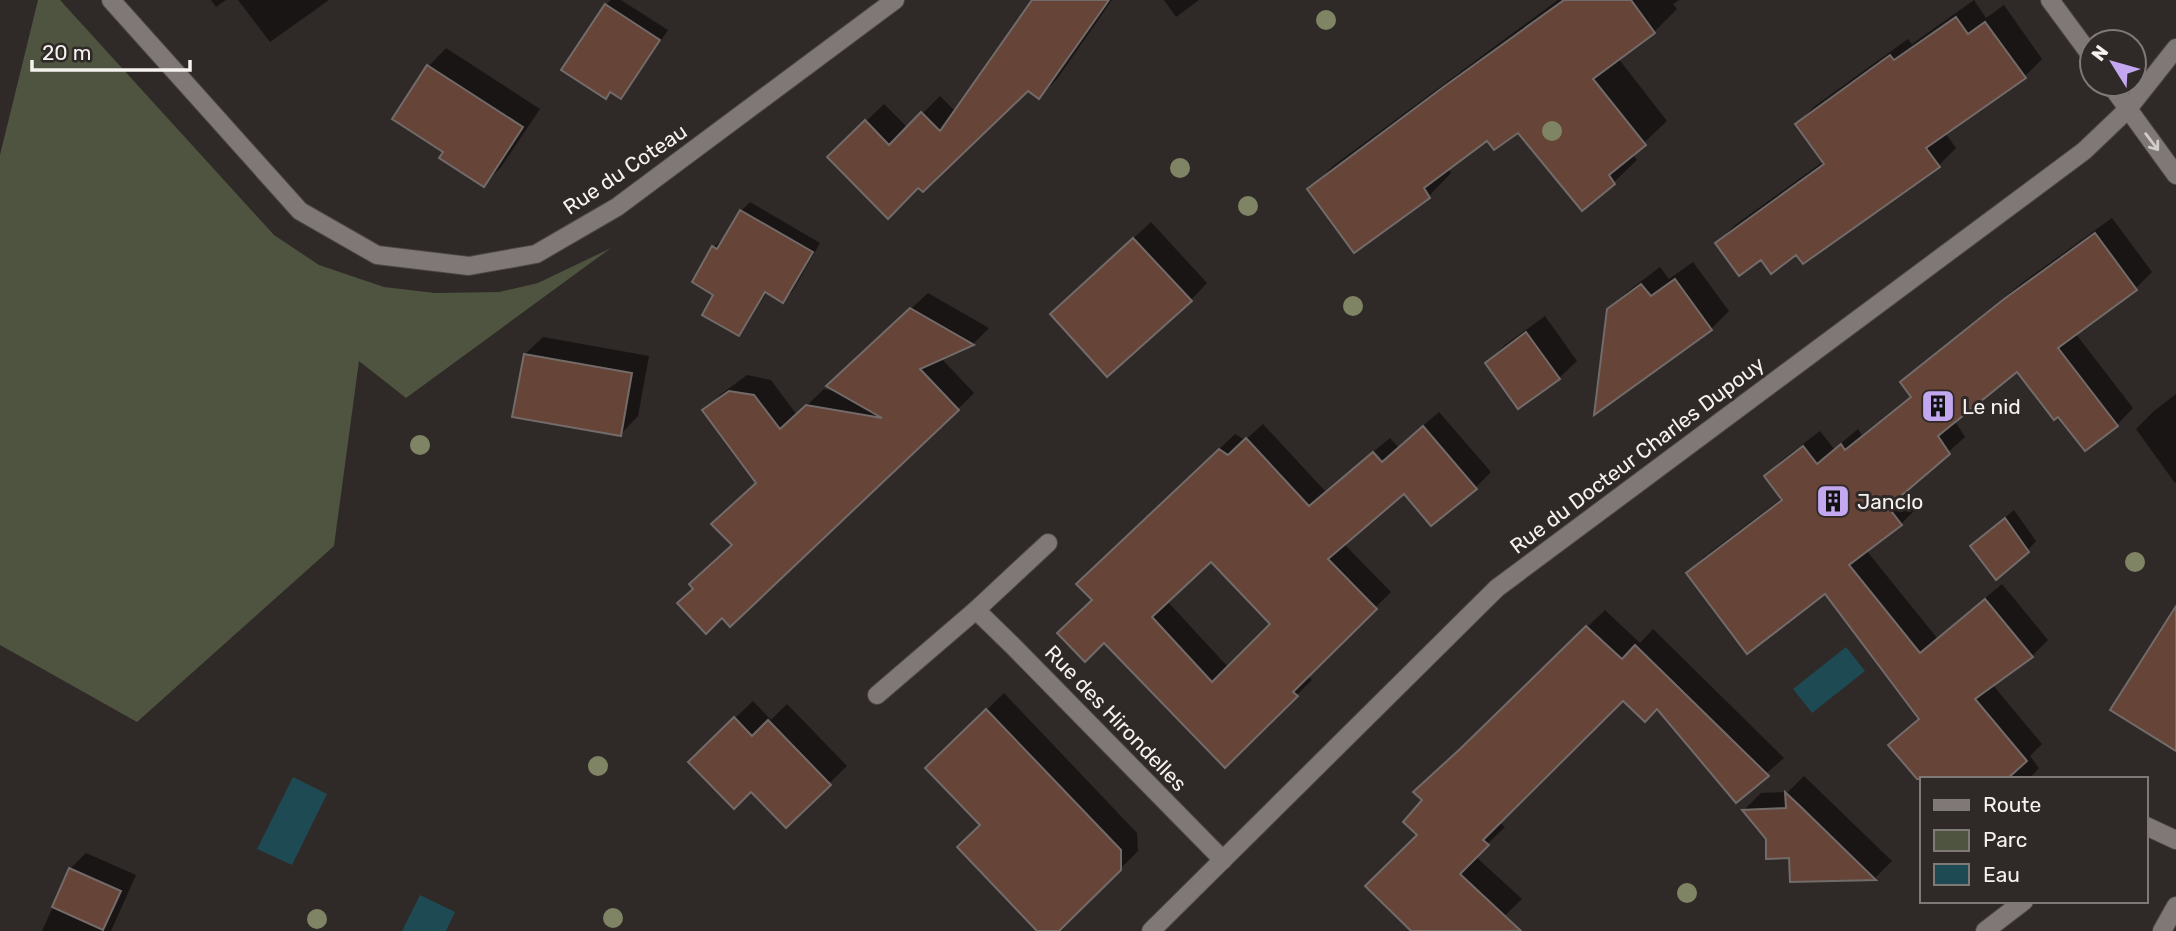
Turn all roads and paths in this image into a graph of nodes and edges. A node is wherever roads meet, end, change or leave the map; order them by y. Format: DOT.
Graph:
graph roads {
  1 [pos="111,0"];
  2 [pos="895,0"];
  3 [pos="2050,0"];
  4 [pos="2078,38"];
  5 [pos="2176,48"];
  6 [pos="2119,98"];
  7 [pos="2127,110"];
  8 [pos="2176,175"];
  9 [pos="1048,543"];
  10 [pos="976,610"];
  11 [pos="877,695"];
  12 [pos="2148,826"];
  13 [pos="2176,840"];
  14 [pos="1223,860"];
  15 [pos="2021,903"];
  16 [pos="2176,906"];
  17 [pos="1153,930"];
  18 [pos="1985,931"];
  19 [pos="2162,931"];
  1 -- 2 [label="street, Rue du Coteau"];
  3 -- 4 [label="street"];
  5 -- 7 [label="street, Rue du Docteur Charles Dupouy"];
  6 -- 7 [label="street"];
  7 -- 8 [label="street, one-way"];
  7 -- 14 [label="street, Rue du Docteur Charles Dupouy"];
  9 -- 10 [label="street"];
  10 -- 11 [label="street"];
  10 -- 14 [label="street, Rue des Hirondelles"];
  12 -- 13 [label="street"];
  14 -- 17 [label="street, Rue du Docteur Charles Dupouy"];
  15 -- 18 [label="street"];
  16 -- 19 [label="street"];
}
